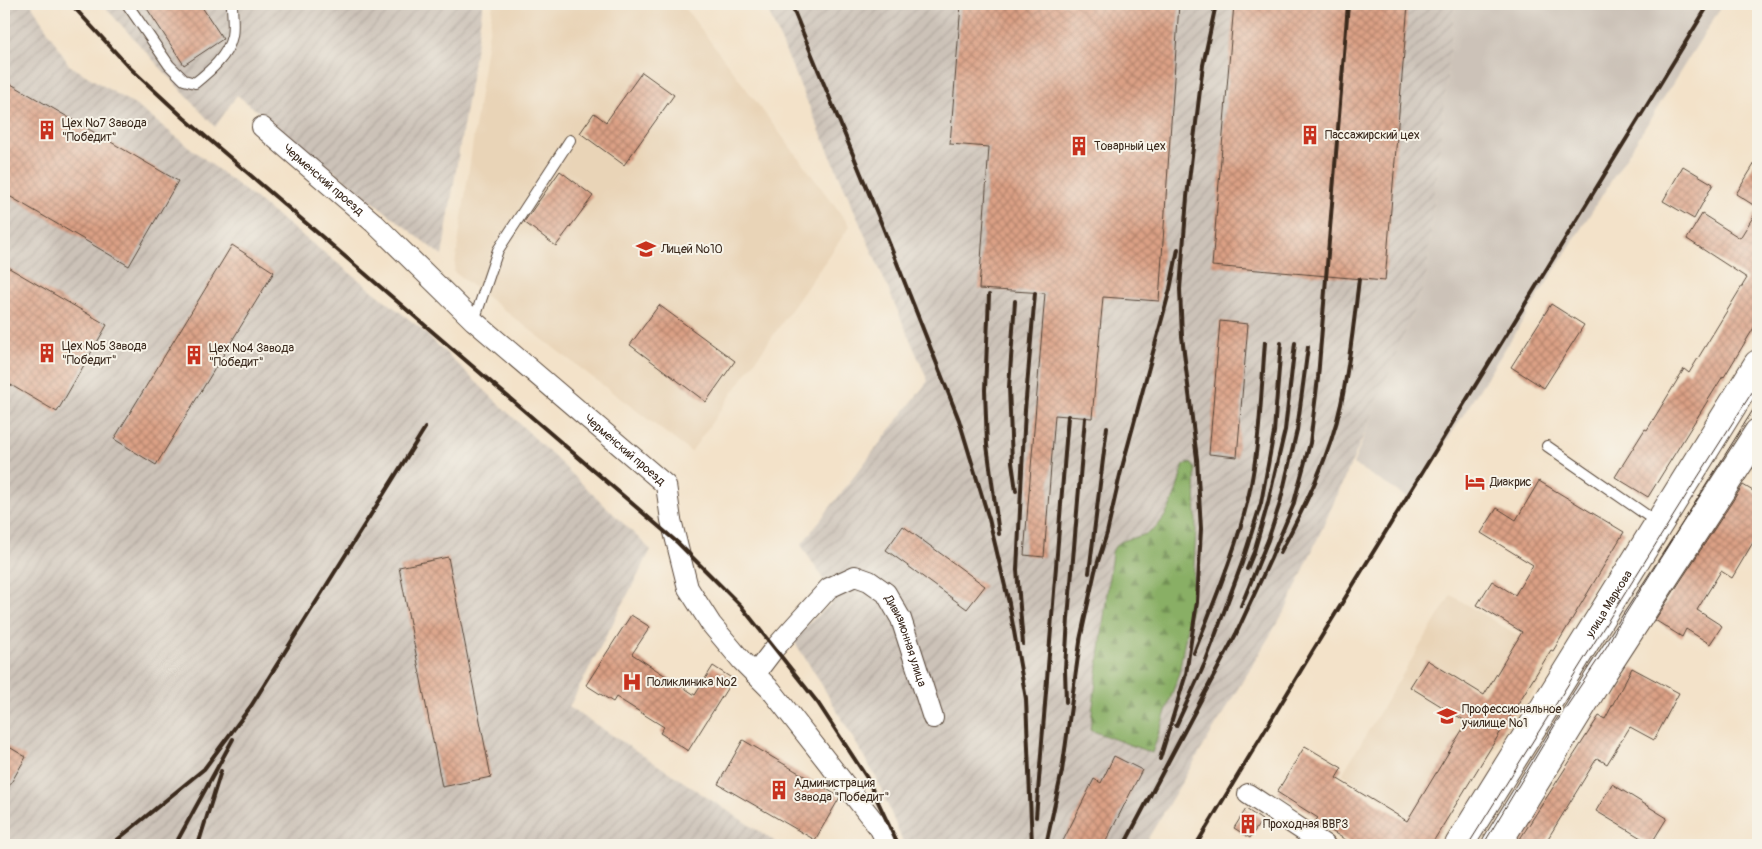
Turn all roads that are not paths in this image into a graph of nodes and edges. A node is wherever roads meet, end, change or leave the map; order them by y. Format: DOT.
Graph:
graph roads {
  1 [pos="127,4"];
  2 [pos="232,4"];
  3 [pos="262,127"];
  4 [pos="570,140"];
  5 [pos="474,321"];
  6 [pos="1758,364"];
  7 [pos="1758,433"];
  8 [pos="1547,446"];
  9 [pos="1659,524"];
  10 [pos="755,674"];
  11 [pos="933,718"];
  12 [pos="1248,794"];
  13 [pos="888,845"];
  14 [pos="1325,845"];
  15 [pos="1460,845"];
  16 [pos="1496,845"];
  1 -- 2 [label="lane"];
  3 -- 5 [label="street, Черменский проезд"];
  4 -- 5 [label="lane"];
  5 -- 10 [label="street, Черменский проезд"];
  6 -- 9 [label="main road, улица Маркова"];
  7 -- 16 [label="main road"];
  8 -- 9 [label="lane"];
  9 -- 15 [label="main road, улица Маркова"];
  10 -- 11 [label="street, Дивизионная улица"];
  10 -- 13 [label="street, Черменский проезд"];
  12 -- 14 [label="street"];
}
